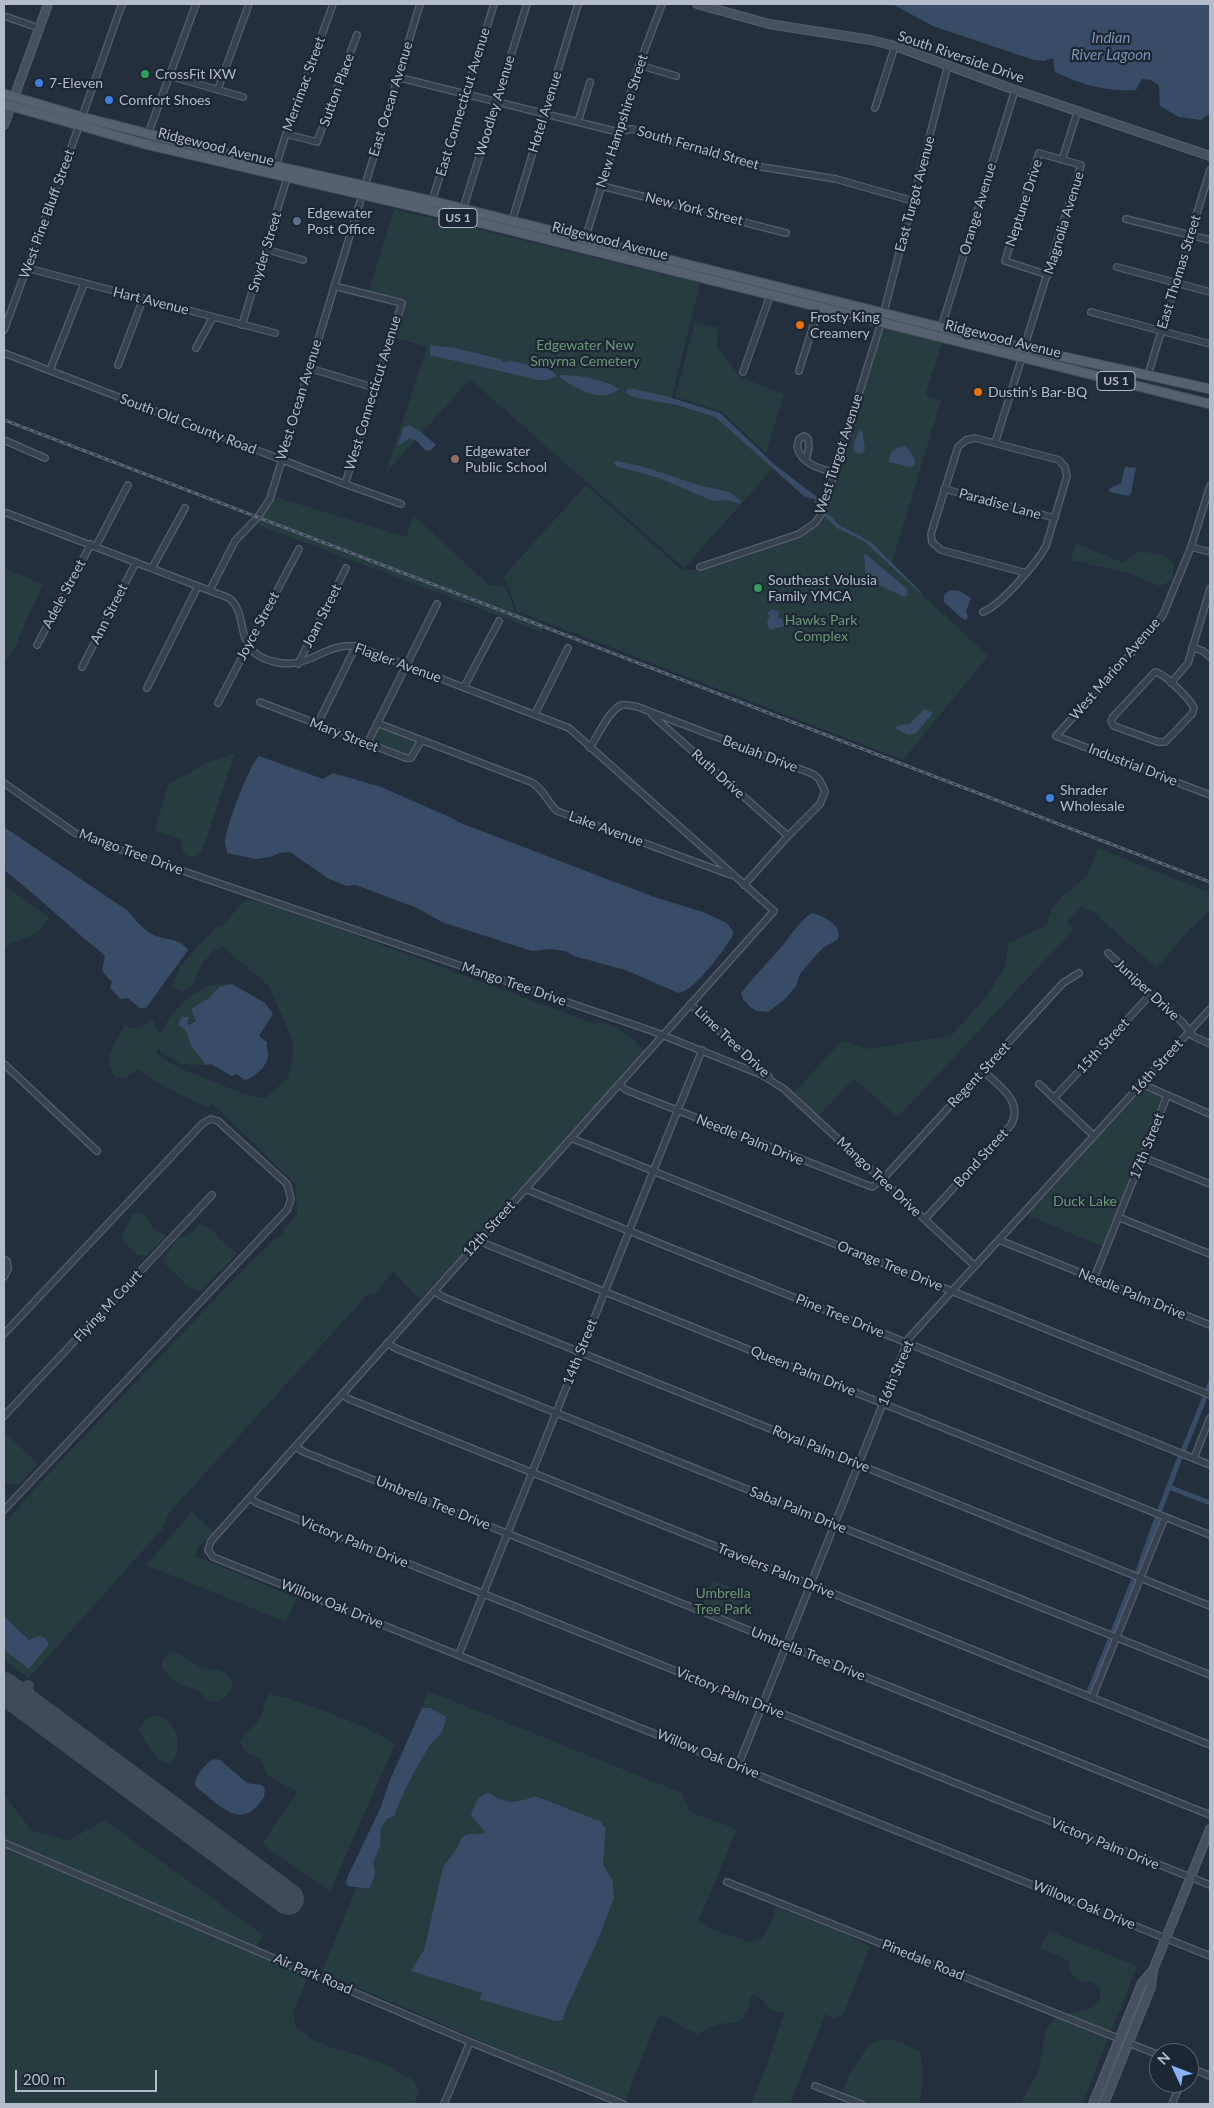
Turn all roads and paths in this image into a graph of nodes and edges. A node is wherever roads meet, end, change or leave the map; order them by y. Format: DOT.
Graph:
graph roads {
  1 [pos="48,4"];
  2 [pos="122,4"];
  3 [pos="196,4"];
  4 [pos="249,4"];
  5 [pos="333,4"];
  6 [pos="420,4"];
  7 [pos="494,4"];
  8 [pos="527,4"];
  9 [pos="578,4"];
  10 [pos="662,4"];
  11 [pos="697,4"];
  12 [pos="4,16"];
  13 [pos="39,28"];
  14 [pos="357,35"];
  15 [pos="895,46"];
  16 [pos="639,65"];
  17 [pos="948,65"];
  18 [pos="170,76"];
  19 [pos="676,76"];
  20 [pos="397,77"];
  21 [pos="590,82"];
  22 [pos="218,89"];
  23 [pos="1015,90"];
  24 [pos="4,94"];
  25 [pos="466,94"];
  26 [pos="243,96"];
  27 [pos="497,101"];
  28 [pos="9,102"];
  29 [pos="876,108"];
  30 [pos="1078,110"];
  31 [pos="544,114"];
  32 [pos="82,117"];
  33 [pos="578,122"];
  34 [pos="4,125"];
  35 [pos="83,127"];
  36 [pos="618,132"];
  37 [pos="148,134"];
  38 [pos="286,134"];
  39 [pos="192,155"];
  40 [pos="1210,156"];
  41 [pos="242,158"];
  42 [pos="1062,160"];
  43 [pos="276,166"];
  44 [pos="1210,170"];
  45 [pos="287,178"];
  46 [pos="364,186"];
  47 [pos="602,186"];
  48 [pos="362,195"];
  49 [pos="432,201"];
  50 [pos="913,201"];
  51 [pos="464,209"];
  52 [pos="1126,219"];
  53 [pos="512,221"];
  54 [pos="521,233"];
  55 [pos="786,233"];
  56 [pos="1190,235"];
  57 [pos="584,239"];
  58 [pos="1210,240"];
  59 [pos="265,249"];
  60 [pos="590,251"];
  61 [pos="659,258"];
  62 [pos="303,260"];
  63 [pos="1118,267"];
  64 [pos="27,268"];
  65 [pos="1048,275"];
  66 [pos="706,280"];
  67 [pos="1176,283"];
  68 [pos="84,284"];
  69 [pos="768,284"];
  70 [pos="334,286"];
  71 [pos="1210,292"];
  72 [pos="770,296"];
  73 [pos="144,299"];
  74 [pos="826,299"];
  75 [pos="819,308"];
  76 [pos="1091,312"];
  77 [pos="883,314"];
  78 [pos="213,317"];
  79 [pos="881,323"];
  80 [pos="242,325"];
  81 [pos="941,328"];
  82 [pos="4,330"];
  83 [pos="1161,330"];
  84 [pos="275,333"];
  85 [pos="1210,344"];
  86 [pos="196,348"];
  87 [pos="4,353"];
  88 [pos="1023,353"];
  89 [pos="118,365"];
  90 [pos="309,368"];
  91 [pos="50,370"];
  92 [pos="799,371"];
  93 [pos="743,372"];
  94 [pos="1148,374"];
  95 [pos="375,388"];
  96 [pos="1210,390"];
  97 [pos="1210,404"];
  98 [pos="4,440"];
  99 [pos="995,443"];
  100 [pos="45,458"];
  101 [pos="282,459"];
  102 [pos="806,460"];
  103 [pos="835,472"];
  104 [pos="345,484"];
  105 [pos="128,485"];
  106 [pos="1210,486"];
  107 [pos="944,489"];
  108 [pos="401,504"];
  109 [pos="185,508"];
  110 [pos="4,512"];
  111 [pos="1055,518"];
  112 [pos="94,545"];
  113 [pos="1191,547"];
  114 [pos="299,549"];
  115 [pos="1210,552"];
  116 [pos="136,562"];
  117 [pos="700,567"];
  118 [pos="152,568"];
  119 [pos="346,568"];
  120 [pos="1026,573"];
  121 [pos="198,586"];
  122 [pos="1210,589"];
  123 [pos="210,590"];
  124 [pos="437,604"];
  125 [pos="983,612"];
  126 [pos="499,621"];
  127 [pos="37,645"];
  128 [pos="247,646"];
  129 [pos="356,646"];
  130 [pos="1192,647"];
  131 [pos="568,648"];
  132 [pos="1210,657"];
  133 [pos="298,664"];
  134 [pos="405,666"];
  135 [pos="82,667"];
  136 [pos="1171,683"];
  137 [pos="464,687"];
  138 [pos="147,688"];
  139 [pos="260,702"];
  140 [pos="218,703"];
  141 [pos="648,712"];
  142 [pos="535,714"];
  143 [pos="377,723"];
  144 [pos="317,725"];
  145 [pos="1056,736"];
  146 [pos="421,741"];
  147 [pos="366,744"];
  148 [pos="590,748"];
  149 [pos="4,783"];
  150 [pos="1210,795"];
  151 [pos="788,836"];
  152 [pos="735,876"];
  153 [pos="744,885"];
  154 [pos="774,911"];
  155 [pos="1108,953"];
  156 [pos="1079,973"];
  157 [pos="1151,994"];
  158 [pos="690,1004"];
  159 [pos="1210,1009"];
  160 [pos="1190,1032"];
  161 [pos="662,1034"];
  162 [pos="1210,1044"];
  163 [pos="702,1050"];
  164 [pos="4,1064"];
  165 [pos="982,1070"];
  166 [pos="774,1081"];
  167 [pos="619,1084"];
  168 [pos="1039,1084"];
  169 [pos="1142,1084"];
  170 [pos="1167,1096"];
  171 [pos="1054,1098"];
  172 [pos="678,1110"];
  173 [pos="1210,1114"];
  174 [pos="1094,1136"];
  175 [pos="571,1138"];
  176 [pos="97,1151"];
  177 [pos="1142,1157"];
  178 [pos="653,1171"];
  179 [pos="882,1180"];
  180 [pos="1210,1184"];
  181 [pos="525,1189"];
  182 [pos="212,1195"];
  183 [pos="1118,1217"];
  184 [pos="925,1219"];
  185 [pos="629,1231"];
  186 [pos="480,1239"];
  187 [pos="999,1240"];
  188 [pos="1210,1254"];
  189 [pos="4,1259"];
  190 [pos="975,1266"];
  191 [pos="4,1278"];
  192 [pos="1094,1278"];
  193 [pos="434,1291"];
  194 [pos="605,1291"];
  195 [pos="952,1291"];
  196 [pos="1210,1325"];
  197 [pos="4,1334"];
  198 [pos="388,1343"];
  199 [pos="907,1343"];
  200 [pos="580,1352"];
  201 [pos="342,1394"];
  202 [pos="1210,1395"];
  203 [pos="883,1403"];
  204 [pos="556,1413"];
  205 [pos="4,1416"];
  206 [pos="1210,1418"];
  207 [pos="296,1447"];
  208 [pos="1194,1458"];
  209 [pos="858,1464"];
  210 [pos="1210,1465"];
  211 [pos="532,1473"];
  212 [pos="250,1498"];
  213 [pos="4,1510"];
  214 [pos="1165,1517"];
  215 [pos="834,1524"];
  216 [pos="508,1533"];
  217 [pos="1210,1535"];
  218 [pos="208,1550"];
  219 [pos="1140,1578"];
  220 [pos="810,1585"];
  221 [pos="483,1594"];
  222 [pos="1210,1606"];
  223 [pos="1116,1638"];
  224 [pos="786,1645"];
  225 [pos="459,1654"];
  226 [pos="1210,1675"];
  227 [pos="1092,1698"];
  228 [pos="762,1706"];
  229 [pos="1210,1746"];
  230 [pos="738,1766"];
  231 [pos="1210,1815"];
  232 [pos="1210,1829"];
  233 [pos="4,1843"];
  234 [pos="1190,1878"];
  235 [pos="727,1882"];
  236 [pos="1210,1886"];
  237 [pos="1166,1938"];
  238 [pos="1210,1956"];
  239 [pos="1153,1970"];
  240 [pos="1120,2039"];
  241 [pos="470,2042"];
  242 [pos="1128,2042"];
  243 [pos="1149,2051"];
  244 [pos="815,2086"];
  245 [pos="444,2104"];
  246 [pos="623,2104"];
  247 [pos="861,2104"];
  248 [pos="1093,2104"];
  249 [pos="1104,2104"];
  1 -- 13 [label="street"];
  2 -- 32 [label="street"];
  3 -- 18 [label="street"];
  4 -- 22 [label="street"];
  5 -- 38 [label="street, Merrimac Street"];
  6 -- 20 [label="street, East Ocean Avenue"];
  7 -- 25 [label="street, East Connecticut Avenue"];
  8 -- 27 [label="street, Woodley Avenue"];
  9 -- 31 [label="street, Hotel Avenue"];
  10 -- 16 [label="street, New Hampshire Street"];
  11 -- 15 [label="street, South Riverside Drive"];
  12 -- 13 [label="street"];
  13 -- 28 [label="street"];
  14 -- 38 [label="street, Sutton Place"];
  15 -- 17 [label="street, South Riverside Drive"];
  15 -- 29 [label="street"];
  16 -- 19 [label="street"];
  16 -- 36 [label="street, New Hampshire Street"];
  17 -- 23 [label="street, South Riverside Drive"];
  17 -- 50 [label="street, East Turgot Avenue"];
  18 -- 22 [label="street"];
  18 -- 37 [label="street"];
  20 -- 25 [label="street, South Fernald Street"];
  20 -- 46 [label="street, East Ocean Avenue"];
  21 -- 33 [label="street"];
  22 -- 26 [label="street"];
  23 -- 30 [label="street, South Riverside Drive"];
  23 -- 81 [label="street, Orange Avenue"];
  24 -- 28 [label="main road, Ridgewood Avenue / US 1"];
  25 -- 27 [label="street, South Fernald Street"];
  25 -- 49 [label="street, East Connecticut Avenue"];
  27 -- 31 [label="street, South Fernald Street"];
  27 -- 51 [label="street, Woodley Avenue"];
  28 -- 32 [label="main road, Ridgewood Avenue / US 1"];
  28 -- 34 [label="street"];
  28 -- 35 [label="main road, Ridgewood Avenue / US 1"];
  30 -- 40 [label="street, South Riverside Drive"];
  30 -- 42 [label="street, Magnolia Avenue"];
  31 -- 33 [label="street, South Fernald Street"];
  31 -- 53 [label="street, Hotel Avenue"];
  32 -- 37 [label="main road, Ridgewood Avenue / US 1"];
  33 -- 36 [label="street, South Fernald Street"];
  35 -- 37 [label="main road"];
  35 -- 39 [label="main road, Ridgewood Avenue / US 1"];
  35 -- 64 [label="street, West Pine Bluff Street"];
  36 -- 47 [label="street, New Hampshire Street"];
  36 -- 50 [label="street, South Fernald Street"];
  37 -- 41 [label="main road, Ridgewood Avenue / US 1"];
  38 -- 43 [label="street, Merrimac Street"];
  39 -- 41 [label="main road"];
  39 -- 45 [label="main road, Ridgewood Avenue / US 1"];
  41 -- 43 [label="main road, Ridgewood Avenue / US 1"];
  42 -- 65 [label="street, Magnolia Avenue"];
  42 -- 65 [label="street, Neptune Drive"];
  43 -- 46 [label="main road, Ridgewood Avenue / US 1"];
  44 -- 56 [label="street, East Thomas Street"];
  45 -- 48 [label="main road, Ridgewood Avenue / US 1"];
  45 -- 59 [label="street, Snyder Street"];
  46 -- 48 [label="street, East Ocean Avenue"];
  46 -- 49 [label="main road, Ridgewood Avenue / US 1"];
  47 -- 55 [label="street, New York Street"];
  47 -- 57 [label="street, New Hampshire Street"];
  48 -- 54 [label="main road, Ridgewood Avenue / US 1"];
  48 -- 70 [label="street, West Ocean Avenue"];
  49 -- 51 [label="main road, Ridgewood Avenue / US 1"];
  50 -- 77 [label="street, East Turgot Avenue"];
  51 -- 53 [label="main road, Ridgewood Avenue / US 1"];
  52 -- 56 [label="street"];
  53 -- 57 [label="main road, Ridgewood Avenue / US 1"];
  54 -- 57 [label="main road"];
  54 -- 60 [label="main road, Ridgewood Avenue / US 1"];
  56 -- 58 [label="street"];
  56 -- 67 [label="street, East Thomas Street"];
  57 -- 61 [label="main road, Ridgewood Avenue / US 1"];
  59 -- 62 [label="street"];
  59 -- 80 [label="street, Snyder Street"];
  60 -- 61 [label="main road"];
  60 -- 66 [label="main road, Ridgewood Avenue / US 1"];
  61 -- 69 [label="main road, Ridgewood Avenue / US 1"];
  63 -- 67 [label="street"];
  64 -- 68 [label="street, Hart Avenue"];
  64 -- 82 [label="street, West Pine Bluff Street"];
  65 -- 88 [label="street, Magnolia Avenue"];
  66 -- 69 [label="main road"];
  66 -- 72 [label="main road, Ridgewood Avenue / US 1"];
  67 -- 71 [label="street"];
  67 -- 83 [label="street, East Thomas Street"];
  68 -- 73 [label="street, Hart Avenue"];
  68 -- 91 [label="street"];
  69 -- 74 [label="main road, Ridgewood Avenue / US 1"];
  70 -- 90 [label="street, West Ocean Avenue"];
  70 -- 95 [label="street, West Connecticut Avenue"];
  72 -- 74 [label="main road"];
  72 -- 75 [label="main road, Ridgewood Avenue / US 1"];
  72 -- 93 [label="street"];
  73 -- 78 [label="street, Hart Avenue"];
  73 -- 89 [label="street"];
  74 -- 77 [label="main road, Ridgewood Avenue / US 1"];
  75 -- 79 [label="main road, Ridgewood Avenue / US 1"];
  75 -- 92 [label="street"];
  76 -- 83 [label="street"];
  77 -- 79 [label="street, East Turgot Avenue"];
  77 -- 81 [label="main road, Ridgewood Avenue / US 1"];
  78 -- 80 [label="street, Hart Avenue"];
  78 -- 86 [label="street"];
  79 -- 88 [label="main road, Ridgewood Avenue / US 1"];
  79 -- 103 [label="street, West Turgot Avenue"];
  80 -- 84 [label="street, Hart Avenue"];
  81 -- 88 [label="main road, Ridgewood Avenue / US 1"];
  83 -- 85 [label="street"];
  83 -- 94 [label="street, East Thomas Street"];
  87 -- 91 [label="street, South Old County Road"];
  88 -- 94 [label="main road, Ridgewood Avenue / US 1"];
  88 -- 97 [label="main road, Ridgewood Avenue / US 1"];
  88 -- 99 [label="street, Magnolia Avenue"];
  90 -- 95 [label="street"];
  90 -- 101 [label="street, West Ocean Avenue"];
  91 -- 101 [label="street, South Old County Road"];
  94 -- 96 [label="main road, Ridgewood Avenue / US 1"];
  95 -- 104 [label="street, West Connecticut Avenue"];
  98 -- 100 [label="street"];
  99 -- 107 [label="street"];
  99 -- 111 [label="street"];
  101 -- 104 [label="street, South Old County Road"];
  101 -- 123 [label="street, West Ocean Avenue"];
  102 -- 103 [label="street"];
  103 -- 117 [label="street, West Turgot Avenue"];
  104 -- 108 [label="street, South Old County Road"];
  105 -- 112 [label="street, Adele Street"];
  106 -- 113 [label="street, West Marion Avenue"];
  107 -- 111 [label="street, Paradise Lane"];
  107 -- 120 [label="street"];
  109 -- 118 [label="street"];
  110 -- 112 [label="street"];
  111 -- 120 [label="street"];
  112 -- 116 [label="street"];
  112 -- 127 [label="street, Adele Street"];
  113 -- 115 [label="street"];
  113 -- 145 [label="street, West Marion Avenue"];
  114 -- 128 [label="street, Joyce Street"];
  116 -- 118 [label="street"];
  116 -- 135 [label="street, Ann Street"];
  118 -- 121 [label="street"];
  119 -- 133 [label="street, Joan Street"];
  120 -- 125 [label="street"];
  121 -- 123 [label="street"];
  121 -- 138 [label="street"];
  122 -- 130 [label="street"];
  123 -- 128 [label="street"];
  124 -- 134 [label="street"];
  126 -- 137 [label="street"];
  128 -- 133 [label="street, Flagler Avenue"];
  128 -- 140 [label="street, Joyce Street"];
  129 -- 133 [label="street, Flagler Avenue"];
  129 -- 134 [label="street, Flagler Avenue"];
  129 -- 144 [label="street"];
  130 -- 132 [label="street"];
  130 -- 136 [label="street"];
  131 -- 142 [label="street"];
  134 -- 137 [label="street, Flagler Avenue"];
  134 -- 143 [label="street"];
  136 -- 136 [label="street"];
  137 -- 142 [label="street, Flagler Avenue"];
  139 -- 144 [label="street, Mary Street"];
  141 -- 148 [label="street, Beulah Drive"];
  141 -- 151 [label="street, Ruth Drive"];
  141 -- 151 [label="street, Beulah Drive"];
  142 -- 148 [label="street, Flagler Avenue"];
  143 -- 146 [label="street, Lake Avenue"];
  143 -- 147 [label="street"];
  144 -- 147 [label="street, Mary Street"];
  145 -- 150 [label="street, Industrial Drive"];
  146 -- 147 [label="street, Mary Street"];
  146 -- 152 [label="street, Lake Avenue"];
  148 -- 152 [label="street, Flagler Avenue"];
  149 -- 161 [label="street, Mango Tree Drive"];
  151 -- 153 [label="street, Beulah Drive"];
  152 -- 153 [label="street, Flagler Avenue"];
  153 -- 154 [label="street, Flagler Avenue"];
  154 -- 158 [label="street, 12th Street"];
  155 -- 157 [label="street, Juniper Drive"];
  156 -- 165 [label="street, Regent Street"];
  157 -- 160 [label="street, Juniper Drive"];
  157 -- 171 [label="street, 15th Street"];
  158 -- 161 [label="street, 12th Street"];
  158 -- 166 [label="street, Lime Tree Drive"];
  159 -- 160 [label="street, 16th Street"];
  160 -- 162 [label="street, Juniper Drive"];
  160 -- 169 [label="street, 16th Street"];
  161 -- 163 [label="street, Mango Tree Drive"];
  161 -- 167 [label="street, 12th Street"];
  163 -- 166 [label="street, Mango Tree Drive"];
  163 -- 172 [label="street, 14th Street"];
  164 -- 176 [label="street"];
  165 -- 179 [label="street, Regent Street"];
  165 -- 184 [label="street, Bond Street"];
  166 -- 179 [label="street, Mango Tree Drive"];
  167 -- 172 [label="street, Needle Palm Drive"];
  167 -- 175 [label="street, 12th Street"];
  168 -- 171 [label="street"];
  169 -- 170 [label="street"];
  169 -- 174 [label="street, 16th Street"];
  170 -- 173 [label="street"];
  170 -- 177 [label="street, 17th Street"];
  171 -- 174 [label="street"];
  172 -- 178 [label="street, 14th Street"];
  172 -- 179 [label="street, Needle Palm Drive"];
  174 -- 187 [label="street, 16th Street"];
  175 -- 178 [label="street, Orange Tree Drive"];
  175 -- 181 [label="street, 12th Street"];
  177 -- 180 [label="street"];
  177 -- 183 [label="street, 17th Street"];
  178 -- 185 [label="street, 14th Street"];
  178 -- 195 [label="street, Orange Tree Drive"];
  179 -- 184 [label="street, Mango Tree Drive"];
  181 -- 185 [label="street, Pine Tree Drive"];
  181 -- 186 [label="street, 12th Street"];
  182 -- 205 [label="street, Flying M Court"];
  183 -- 188 [label="street"];
  183 -- 192 [label="street, 17th Street"];
  184 -- 190 [label="street, Mango Tree Drive"];
  185 -- 194 [label="street, 14th Street"];
  185 -- 199 [label="street, Pine Tree Drive"];
  186 -- 193 [label="street, 12th Street"];
  186 -- 194 [label="street, Queen Palm Drive"];
  187 -- 190 [label="street, 16th Street"];
  187 -- 192 [label="street, Needle Palm Drive"];
  189 -- 191 [label="street"];
  190 -- 195 [label="street, 16th Street"];
  192 -- 196 [label="street, Needle Palm Drive"];
  193 -- 198 [label="street, 12th Street"];
  193 -- 200 [label="street, Royal Palm Drive"];
  194 -- 200 [label="street, 14th Street"];
  194 -- 203 [label="street, Queen Palm Drive"];
  195 -- 199 [label="street, 16th Street"];
  195 -- 202 [label="street, Orange Tree Drive"];
  197 -- 213 [label="street"];
  198 -- 201 [label="street, 12th Street"];
  198 -- 204 [label="street, Sabal Palm Drive"];
  199 -- 203 [label="street, 16th Street"];
  199 -- 208 [label="street, Pine Tree Drive"];
  200 -- 204 [label="street, 14th Street"];
  200 -- 209 [label="street, Royal Palm Drive"];
  201 -- 207 [label="street, 12th Street"];
  201 -- 211 [label="street, Travelers Palm Drive"];
  203 -- 209 [label="street, 16th Street"];
  203 -- 214 [label="street, Queen Palm Drive"];
  204 -- 211 [label="street, 14th Street"];
  204 -- 215 [label="street, Sabal Palm Drive"];
  206 -- 208 [label="street"];
  207 -- 212 [label="street, 12th Street"];
  207 -- 216 [label="street, Umbrella Tree Drive"];
  208 -- 210 [label="street, Pine Tree Drive"];
  209 -- 215 [label="street, 16th Street"];
  209 -- 219 [label="street, Royal Palm Drive"];
  211 -- 216 [label="street, 14th Street"];
  211 -- 220 [label="street, Travelers Palm Drive"];
  212 -- 218 [label="street, 12th Street"];
  212 -- 221 [label="street, Victory Palm Drive"];
  214 -- 217 [label="street, Queen Palm Drive"];
  214 -- 219 [label="street"];
  215 -- 220 [label="street, 16th Street"];
  215 -- 223 [label="street, Sabal Palm Drive"];
  216 -- 221 [label="street, 14th Street"];
  216 -- 224 [label="street, Umbrella Tree Drive"];
  218 -- 225 [label="street, Willow Oak Drive"];
  219 -- 222 [label="street, Royal Palm Drive"];
  219 -- 223 [label="street"];
  220 -- 224 [label="street, 16th Street"];
  220 -- 227 [label="street, Travelers Palm Drive"];
  221 -- 225 [label="street, 14th Street"];
  221 -- 228 [label="street, Victory Palm Drive"];
  223 -- 226 [label="street, Sabal Palm Drive"];
  223 -- 227 [label="street"];
  224 -- 228 [label="street, 16th Street"];
  224 -- 231 [label="street, Umbrella Tree Drive"];
  225 -- 230 [label="street, Willow Oak Drive"];
  227 -- 229 [label="street, Travelers Palm Drive"];
  228 -- 230 [label="street, 16th Street"];
  228 -- 234 [label="street, Victory Palm Drive"];
  230 -- 237 [label="street, Willow Oak Drive"];
  232 -- 234 [label="street"];
  233 -- 241 [label="street, Air Park Road"];
  234 -- 236 [label="street, Victory Palm Drive"];
  234 -- 237 [label="street"];
  235 -- 240 [label="street, Pinedale Road"];
  237 -- 238 [label="street, Willow Oak Drive"];
  237 -- 239 [label="street"];
  239 -- 240 [label="street"];
  239 -- 242 [label="street"];
  240 -- 248 [label="street"];
  241 -- 245 [label="street"];
  241 -- 246 [label="street, Air Park Road"];
  242 -- 243 [label="street"];
  242 -- 249 [label="street"];
  244 -- 247 [label="street"];
}
